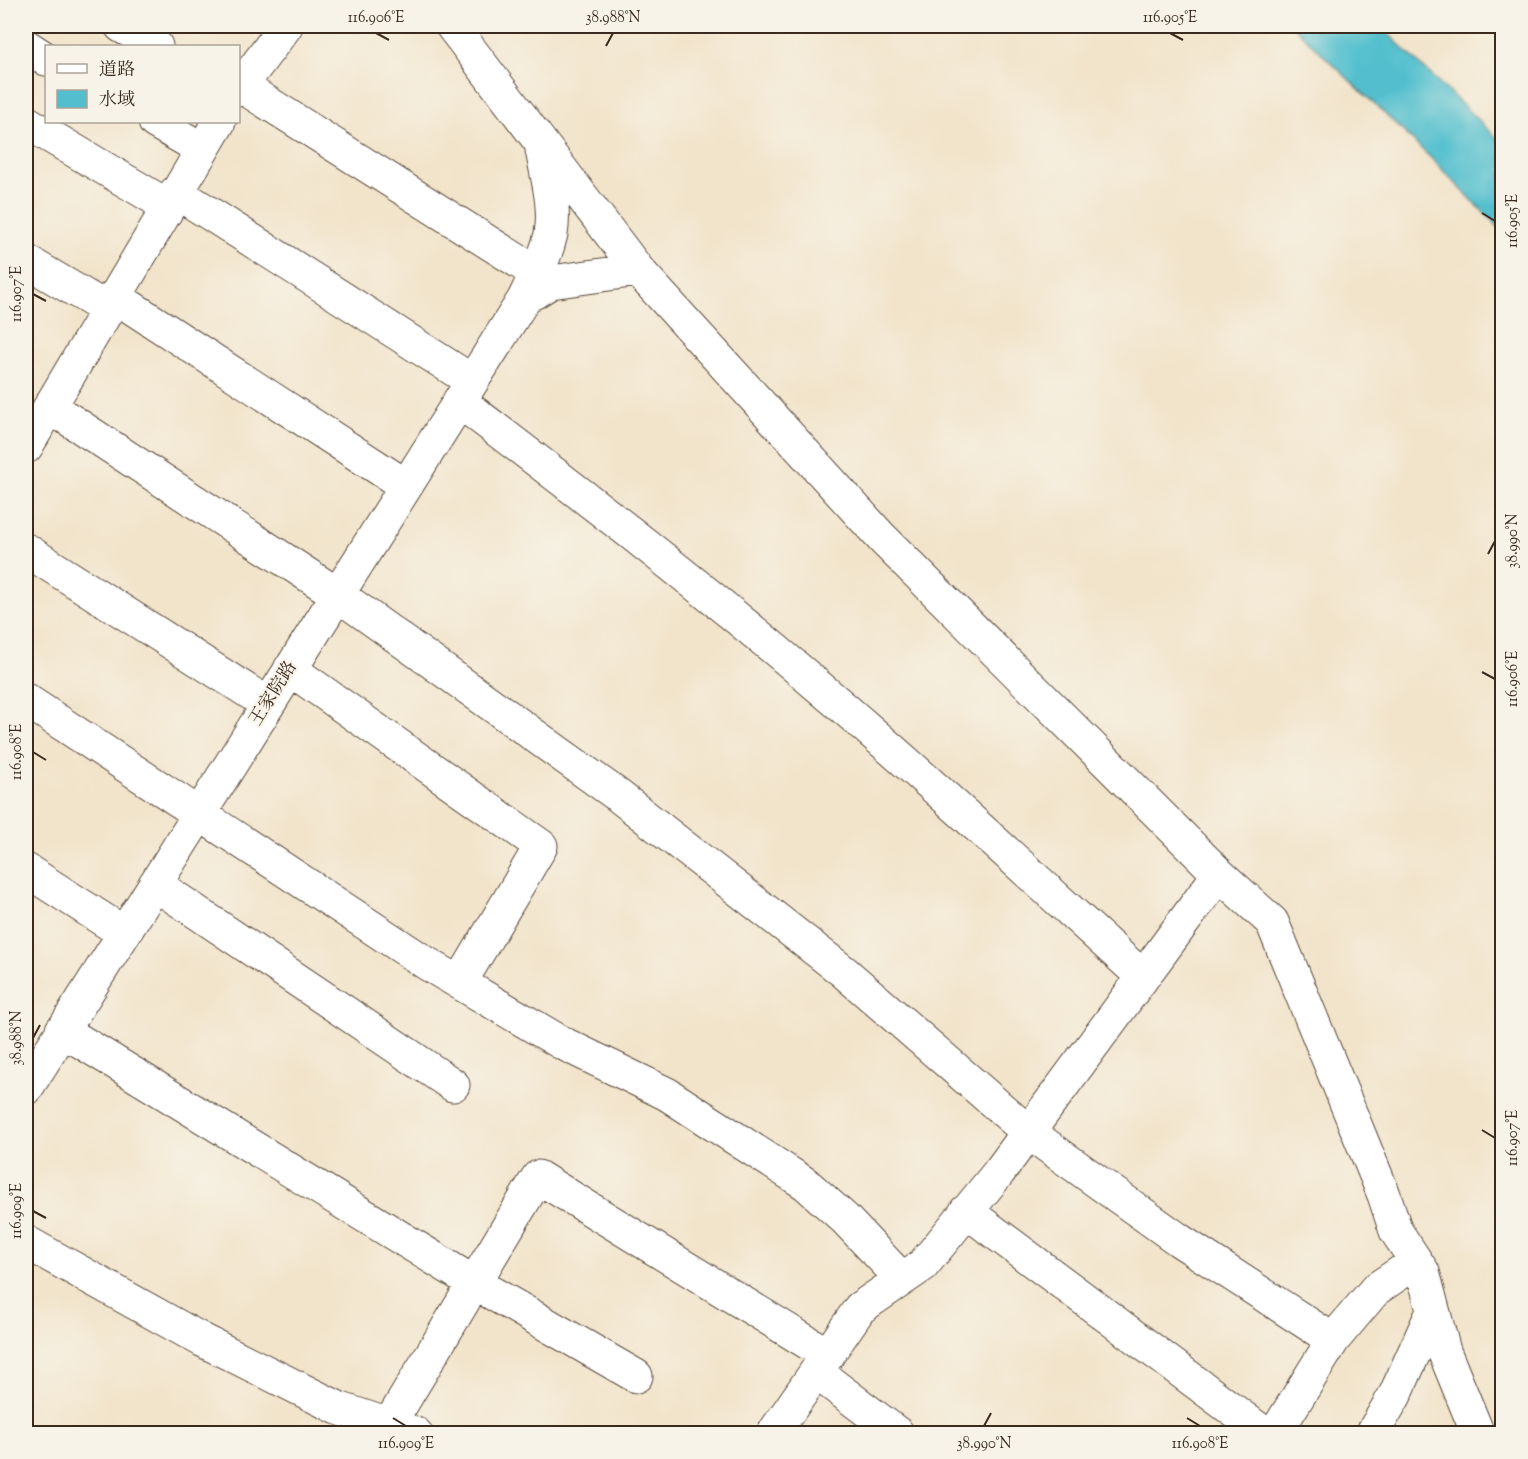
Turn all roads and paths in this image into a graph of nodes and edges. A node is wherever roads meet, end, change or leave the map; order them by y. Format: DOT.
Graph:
graph roads {
  1 [pos="29,26"];
  2 [pos="120,26"];
  3 [pos="452,26"];
  4 [pos="281,27"];
  5 [pos="26,32"];
  6 [pos="154,45"];
  7 [pos="26,46"];
  8 [pos="45,57"];
  9 [pos="240,88"];
  10 [pos="26,122"];
  11 [pos="157,123"];
  12 [pos="218,123"];
  13 [pos="541,142"];
  14 [pos="202,149"];
  15 [pos="172,199"];
  16 [pos="26,261"];
  17 [pos="638,270"];
  18 [pos="537,285"];
  19 [pos="110,302"];
  20 [pos="466,391"];
  21 [pos="40,408"];
  22 [pos="26,447"];
  23 [pos="406,486"];
  24 [pos="26,550"];
  25 [pos="337,594"];
  26 [pos="290,669"];
  27 [pos="26,700"];
  28 [pos="268,704"];
  29 [pos="199,814"];
  30 [pos="26,870"];
  31 [pos="1219,874"];
  32 [pos="155,884"];
  33 [pos="124,933"];
  34 [pos="1143,976"];
  35 [pos="460,983"];
  36 [pos="62,1030"];
  37 [pos="453,1085"];
  38 [pos="26,1087"];
  39 [pos="1028,1132"];
  40 [pos="966,1211"];
  41 [pos="26,1242"];
  42 [pos="1416,1262"];
  43 [pos="902,1279"];
  44 [pos="475,1283"];
  45 [pos="1433,1311"];
  46 [pos="1333,1340"];
  47 [pos="822,1364"];
  48 [pos="636,1377"];
  49 [pos="403,1429"];
  50 [pos="773,1434"];
  51 [pos="898,1434"];
  52 [pos="1264,1434"];
  53 [pos="1275,1434"];
  54 [pos="1372,1434"];
  55 [pos="1478,1434"];
  1 -- 5 [label="street"];
  2 -- 6 [label="street"];
  3 -- 13 [label="street"];
  4 -- 9 [label="street"];
  7 -- 8 [label="street"];
  9 -- 18 [label="street"];
  10 -- 15 [label="street"];
  11 -- 14 [label="street"];
  12 -- 14 [label="street"];
  13 -- 17 [label="street"];
  13 -- 18 [label="street, 王家院路"];
  14 -- 15 [label="street"];
  15 -- 19 [label="street"];
  15 -- 20 [label="street"];
  16 -- 19 [label="street"];
  17 -- 18 [label="street"];
  17 -- 31 [label="street"];
  18 -- 20 [label="street, 王家院路"];
  19 -- 21 [label="street"];
  19 -- 23 [label="street"];
  20 -- 23 [label="street, 王家院路"];
  20 -- 34 [label="street"];
  21 -- 22 [label="street"];
  21 -- 25 [label="street"];
  23 -- 25 [label="street, 王家院路"];
  24 -- 28 [label="street"];
  25 -- 26 [label="street, 王家院路"];
  25 -- 39 [label="street"];
  26 -- 28 [label="street, 王家院路"];
  26 -- 35 [label="street"];
  27 -- 29 [label="street"];
  28 -- 29 [label="street, 王家院路"];
  29 -- 32 [label="street, 王家院路"];
  29 -- 35 [label="street"];
  30 -- 33 [label="street"];
  31 -- 34 [label="street"];
  31 -- 42 [label="street"];
  32 -- 33 [label="street, 王家院路"];
  32 -- 37 [label="street"];
  33 -- 36 [label="street, 王家院路"];
  34 -- 39 [label="street"];
  35 -- 43 [label="street"];
  36 -- 38 [label="street, 王家院路"];
  36 -- 44 [label="street"];
  39 -- 40 [label="street"];
  39 -- 46 [label="street"];
  40 -- 43 [label="street"];
  40 -- 52 [label="street"];
  41 -- 49 [label="street"];
  42 -- 45 [label="street"];
  42 -- 46 [label="street"];
  43 -- 47 [label="street"];
  44 -- 47 [label="street"];
  44 -- 48 [label="street"];
  44 -- 49 [label="street"];
  45 -- 54 [label="street"];
  45 -- 55 [label="street"];
  46 -- 53 [label="street"];
  47 -- 50 [label="street"];
  47 -- 51 [label="street"];
}
